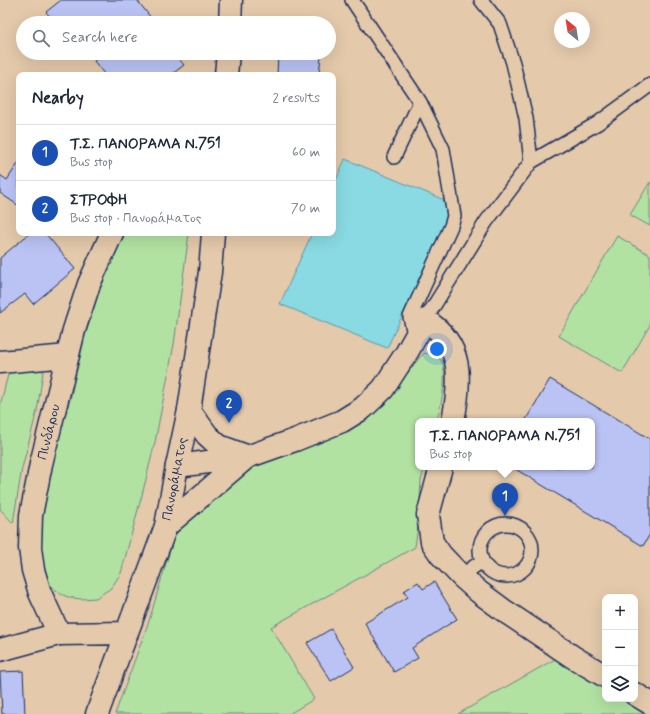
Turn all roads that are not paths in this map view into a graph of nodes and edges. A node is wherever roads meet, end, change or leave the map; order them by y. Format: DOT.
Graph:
graph roads {
  1 [pos="231,0"];
  2 [pos="352,0"];
  3 [pos="481,0"];
  4 [pos="230,16"];
  5 [pos="227,60"];
  6 [pos="226,72"];
  7 [pos="650,85"];
  8 [pos="420,102"];
  9 [pos="394,157"];
  10 [pos="530,162"];
  11 [pos="111,236"];
  12 [pos="214,236"];
  13 [pos="420,329"];
  14 [pos="68,356"];
  15 [pos="0,362"];
  16 [pos="189,410"];
  17 [pos="453,418"];
  18 [pos="247,457"];
  19 [pos="177,466"];
  20 [pos="440,470"];
  21 [pos="166,526"];
  22 [pos="482,561"];
  23 [pos="461,576"];
  24 [pos="127,633"];
  25 [pos="59,634"];
  26 [pos="0,650"];
  27 [pos="602,674"];
  28 [pos="638,696"];
  29 [pos="650,703"];
  30 [pos="97,714"];
  1 -- 4 [label="street"];
  2 -- 8 [label="lane"];
  3 -- 10 [label="lane"];
  5 -- 6 [label="street"];
  7 -- 10 [label="lane"];
  8 -- 9 [label="lane"];
  8 -- 13 [label="lane"];
  10 -- 13 [label="lane"];
  11 -- 14 [label="street, Πινδάρου"];
  12 -- 16 [label="street, Πανοράματος"];
  13 -- 17 [label="street"];
  13 -- 18 [label="street"];
  14 -- 15 [label="street"];
  14 -- 25 [label="street, Πινδάρου"];
  16 -- 18 [label="street"];
  16 -- 19 [label="street, Πανοράματος"];
  18 -- 19 [label="street"];
  18 -- 21 [label="street"];
  19 -- 21 [label="street, Πανοράματος"];
  20 -- 23 [label="street"];
  21 -- 24 [label="street, Πανοράματος"];
  22 -- 23 [label="lane"];
  23 -- 27 [label="street"];
  24 -- 25 [label="street"];
  24 -- 30 [label="street, Πανοράματος"];
  25 -- 26 [label="street"];
  28 -- 29 [label="street"];
}
